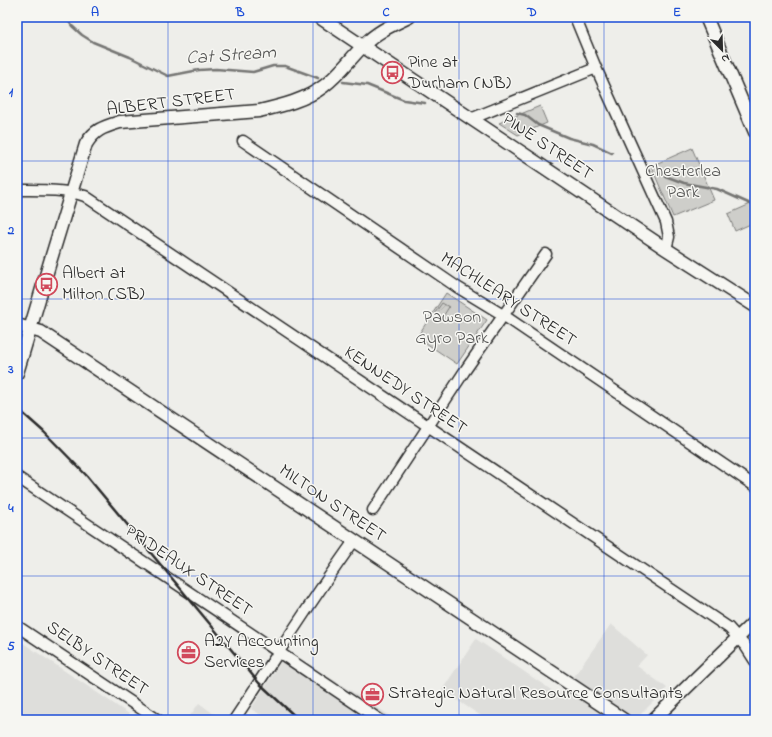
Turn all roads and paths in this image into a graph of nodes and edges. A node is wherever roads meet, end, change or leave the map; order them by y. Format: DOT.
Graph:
graph roads {
  1 [pos="319,17"];
  2 [pos="409,17"];
  3 [pos="575,17"];
  4 [pos="706,17"];
  5 [pos="363,46"];
  6 [pos="596,68"];
  7 [pos="473,118"];
  8 [pos="755,132"];
  9 [pos="243,141"];
  10 [pos="17,190"];
  11 [pos="72,192"];
  12 [pos="666,249"];
  13 [pos="546,254"];
  14 [pos="755,306"];
  15 [pos="503,315"];
  16 [pos="17,325"];
  17 [pos="30,328"];
  18 [pos="17,373"];
  19 [pos="428,427"];
  20 [pos="17,477"];
  21 [pos="755,486"];
  22 [pos="373,510"];
  23 [pos="354,541"];
  24 [pos="755,621"];
  25 [pos="17,626"];
  26 [pos="738,637"];
  27 [pos="279,653"];
  28 [pos="755,661"];
  29 [pos="158,720"];
  30 [pos="234,720"];
  31 [pos="380,720"];
  32 [pos="624,720"];
  33 [pos="653,720"];
  1 -- 5 [label="street, PINE STREET"];
  2 -- 5 [label="street, ALBERT STREET"];
  3 -- 6 [label="street"];
  4 -- 8 [label="street"];
  5 -- 7 [label="street, PINE STREET"];
  5 -- 11 [label="street, ALBERT STREET"];
  6 -- 7 [label="street"];
  6 -- 12 [label="street"];
  7 -- 12 [label="street, PINE STREET"];
  9 -- 15 [label="street, MACHLEARY STREET"];
  10 -- 11 [label="street, KENNEDY STREET"];
  11 -- 17 [label="street, ALBERT STREET"];
  11 -- 19 [label="street, KENNEDY STREET"];
  12 -- 14 [label="street, PINE STREET"];
  13 -- 15 [label="street"];
  15 -- 19 [label="street"];
  15 -- 21 [label="street, MACHLEARY STREET"];
  16 -- 17 [label="street, MILTON STREET"];
  17 -- 18 [label="street, ALBERT STREET"];
  17 -- 23 [label="street, MILTON STREET"];
  19 -- 22 [label="street"];
  19 -- 26 [label="street, KENNEDY STREET"];
  20 -- 27 [label="street, PRIDEAUX STREET"];
  23 -- 27 [label="street"];
  23 -- 32 [label="street, MILTON STREET"];
  24 -- 26 [label="street"];
  25 -- 29 [label="street, SELBY STREET"];
  26 -- 28 [label="street, KENNEDY STREET"];
  26 -- 33 [label="street"];
  27 -- 30 [label="street"];
  27 -- 31 [label="street, PRIDEAUX STREET"];
}
